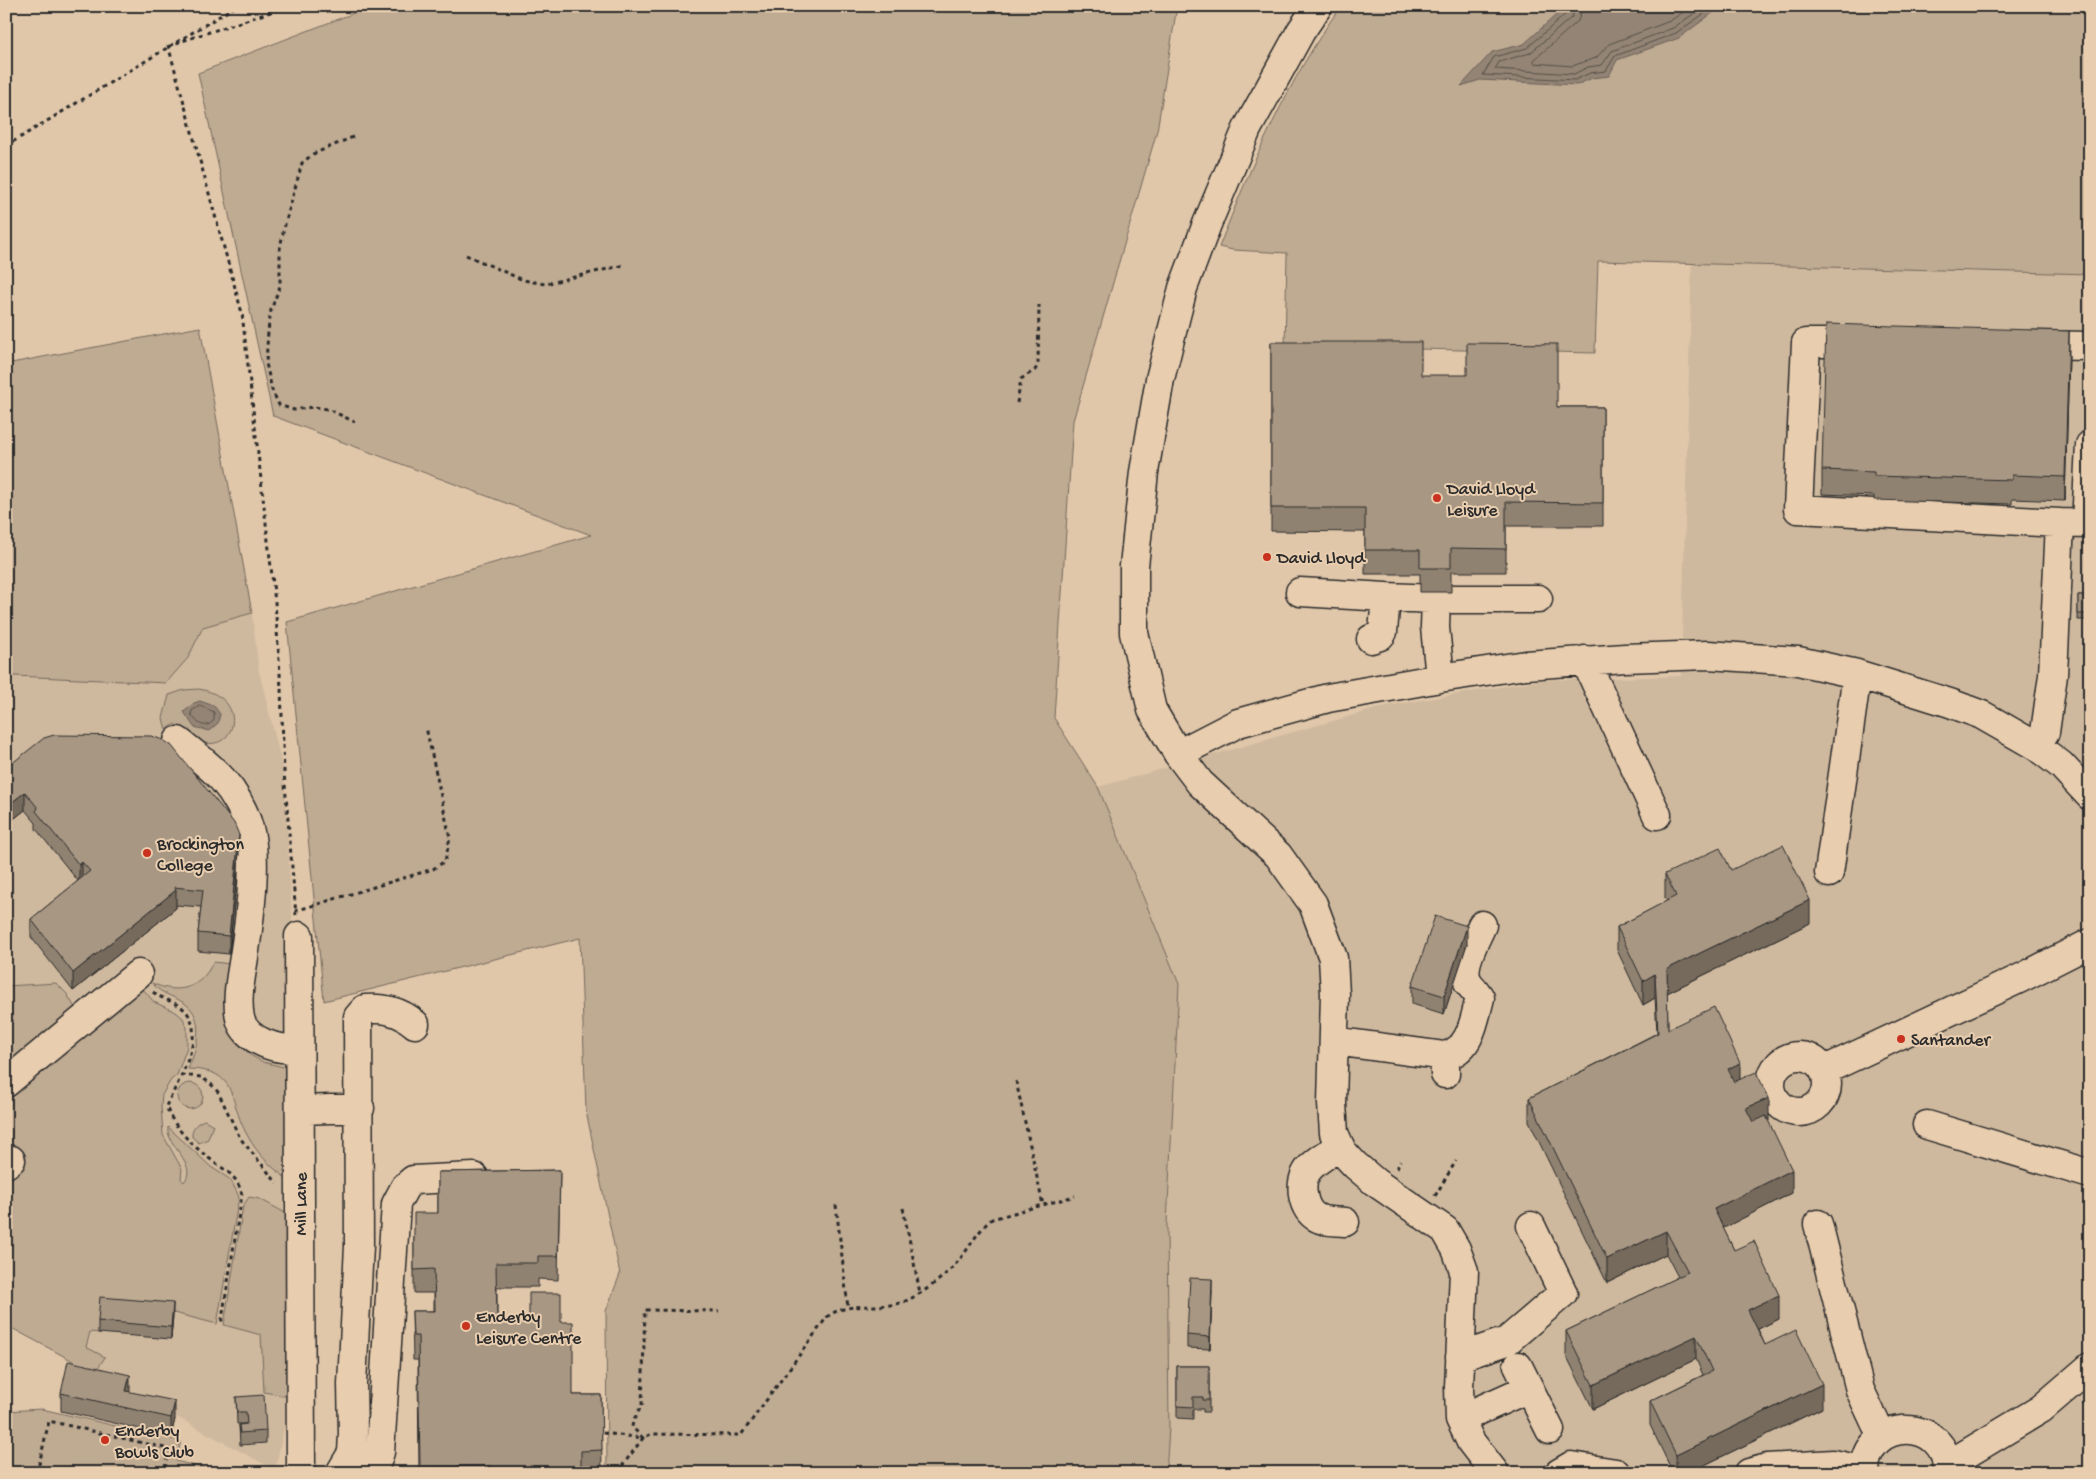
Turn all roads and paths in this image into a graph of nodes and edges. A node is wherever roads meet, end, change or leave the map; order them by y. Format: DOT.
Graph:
graph roads {
  1 [pos="236,6"];
  2 [pos="289,6"];
  3 [pos="1318,6"];
  4 [pos="168,45"];
  5 [pos="353,138"];
  6 [pos="6,146"];
  7 [pos="466,255"];
  8 [pos="624,265"];
  9 [pos="1039,306"];
  10 [pos="1885,344"];
  11 [pos="2002,345"];
  12 [pos="2090,346"];
  13 [pos="1017,403"];
  14 [pos="355,422"];
  15 [pos="2090,445"];
  16 [pos="2079,524"];
  17 [pos="1300,592"];
  18 [pos="1386,596"];
  19 [pos="1436,599"];
  20 [pos="1538,599"];
  21 [pos="1371,639"];
  22 [pos="1585,660"];
  23 [pos="1857,674"];
  24 [pos="1440,678"];
  25 [pos="426,727"];
  26 [pos="178,741"];
  27 [pos="2036,746"];
  28 [pos="1178,754"];
  29 [pos="2090,796"];
  30 [pos="1657,815"];
  31 [pos="1829,873"];
  32 [pos="297,923"];
  33 [pos="1482,925"];
  34 [pos="2090,943"];
  35 [pos="138,974"];
  36 [pos="415,1024"];
  37 [pos="1334,1041"];
  38 [pos="299,1047"];
  39 [pos="1825,1070"];
  40 [pos="181,1076"];
  41 [pos="1016,1081"];
  42 [pos="6,1083"];
  43 [pos="360,1108"];
  44 [pos="300,1110"];
  45 [pos="1927,1125"];
  46 [pos="1340,1146"];
  47 [pos="1456,1161"];
  48 [pos="2090,1174"];
  49 [pos="488,1176"];
  50 [pos="1075,1196"];
  51 [pos="300,1201"];
  52 [pos="836,1205"];
  53 [pos="1043,1205"];
  54 [pos="903,1208"];
  55 [pos="1424,1214"];
  56 [pos="1345,1222"];
  57 [pos="1818,1224"];
  58 [pos="1531,1226"];
  59 [pos="920,1293"];
  60 [pos="848,1308"];
  61 [pos="719,1312"];
  62 [pos="221,1325"];
  63 [pos="1460,1357"];
  64 [pos="2090,1367"];
  65 [pos="1460,1419"];
  66 [pos="1550,1430"];
  67 [pos="603,1434"];
  68 [pos="1882,1437"];
  69 [pos="643,1438"];
  70 [pos="1947,1469"];
  71 [pos="1865,1472"];
  72 [pos="37,1473"];
  73 [pos="164,1473"];
  74 [pos="301,1473"];
  75 [pos="340,1473"];
  76 [pos="373,1473"];
  77 [pos="617,1473"];
  78 [pos="1495,1473"];
  79 [pos="1559,1473"];
  80 [pos="1616,1473"];
  81 [pos="1749,1473"];
  1 -- 4 [label="path"];
  2 -- 4 [label="path"];
  3 -- 28 [label="street"];
  4 -- 6 [label="path"];
  4 -- 32 [label="path"];
  5 -- 14 [label="path"];
  7 -- 8 [label="path"];
  9 -- 13 [label="path"];
  10 -- 16 [label="street"];
  11 -- 12 [label="street"];
  15 -- 16 [label="street"];
  16 -- 27 [label="street"];
  17 -- 18 [label="street"];
  18 -- 19 [label="street"];
  18 -- 21 [label="street"];
  19 -- 20 [label="street"];
  19 -- 24 [label="street"];
  22 -- 23 [label="street"];
  22 -- 24 [label="street"];
  22 -- 30 [label="street"];
  23 -- 27 [label="street"];
  23 -- 31 [label="street"];
  24 -- 28 [label="street"];
  25 -- 32 [label="path"];
  26 -- 38 [label="street"];
  27 -- 29 [label="street"];
  28 -- 37 [label="street"];
  32 -- 38 [label="street, Mill Lane"];
  33 -- 37 [label="street"];
  34 -- 39 [label="street"];
  35 -- 40 [label="path"];
  35 -- 42 [label="street"];
  36 -- 43 [label="street"];
  37 -- 46 [label="street"];
  38 -- 44 [label="street, Mill Lane"];
  40 -- 51 [label="path"];
  40 -- 62 [label="path"];
  41 -- 53 [label="path"];
  43 -- 44 [label="street"];
  43 -- 75 [label="street"];
  44 -- 51 [label="street, Mill Lane"];
  45 -- 48 [label="street"];
  46 -- 55 [label="street"];
  46 -- 56 [label="street"];
  47 -- 55 [label="path"];
  49 -- 76 [label="street"];
  50 -- 53 [label="path"];
  51 -- 74 [label="street, Mill Lane"];
  52 -- 60 [label="path"];
  53 -- 59 [label="path"];
  54 -- 59 [label="path"];
  55 -- 63 [label="street"];
  57 -- 68 [label="street"];
  58 -- 63 [label="street"];
  59 -- 60 [label="path"];
  60 -- 69 [label="path"];
  61 -- 69 [label="path"];
  63 -- 65 [label="street"];
  64 -- 70 [label="street"];
  65 -- 66 [label="street"];
  65 -- 78 [label="street"];
  67 -- 69 [label="path"];
  68 -- 70 [label="street"];
  68 -- 71 [label="street"];
  69 -- 77 [label="path"];
  71 -- 81 [label="street"];
  72 -- 73 [label="path"];
  79 -- 80 [label="street"];
}
